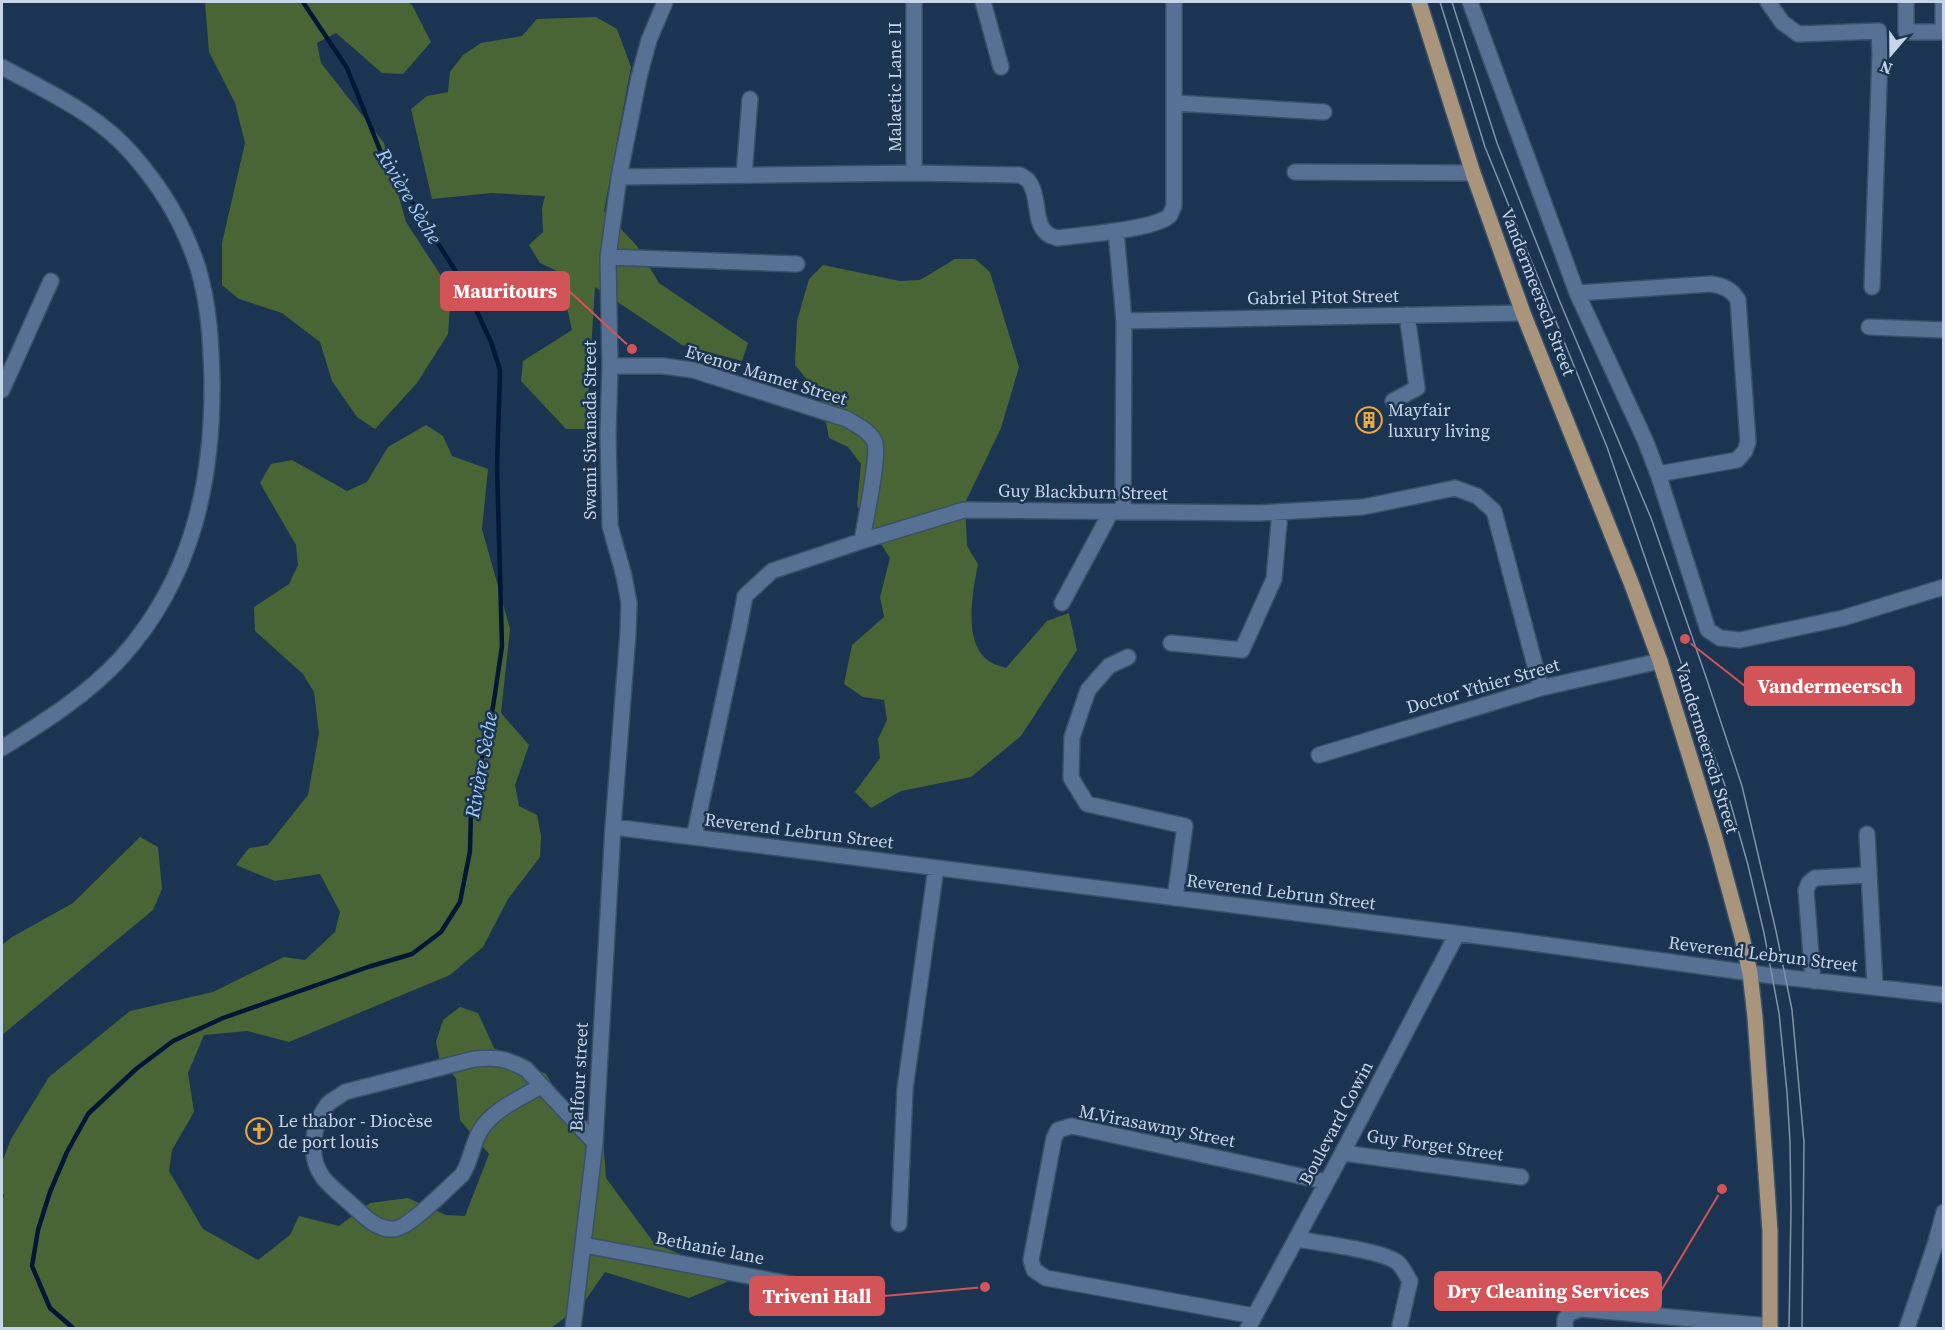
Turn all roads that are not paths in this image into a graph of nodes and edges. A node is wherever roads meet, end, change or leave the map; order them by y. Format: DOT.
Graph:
graph roads {
  1 [pos="665,2"];
  2 [pos="914,2"];
  3 [pos="983,2"];
  4 [pos="1174,2"];
  5 [pos="1419,2"];
  6 [pos="1470,2"];
  7 [pos="1768,2"];
  8 [pos="1906,2"];
  9 [pos="1943,2"];
  10 [pos="1879,31"];
  11 [pos="1906,32"];
  12 [pos="1001,67"];
  13 [pos="2,68"];
  14 [pos="750,99"];
  15 [pos="1174,103"];
  16 [pos="1324,112"];
  17 [pos="1295,172"];
  18 [pos="915,173"];
  19 [pos="1473,173"];
  20 [pos="744,175"];
  21 [pos="619,177"];
  22 [pos="1116,231"];
  23 [pos="609,257"];
  24 [pos="797,264"];
  25 [pos="51,281"];
  26 [pos="1872,287"];
  27 [pos="1576,293"];
  28 [pos="1523,313"];
  29 [pos="1407,315"];
  30 [pos="1124,321"];
  31 [pos="1869,327"];
  32 [pos="1944,330"];
  33 [pos="610,366"];
  34 [pos="2,390"];
  35 [pos="1393,401"];
  36 [pos="1659,474"];
  37 [pos="1117,512"];
  38 [pos="1280,512"];
  39 [pos="862,541"];
  40 [pos="1944,587"];
  41 [pos="1062,603"];
  42 [pos="1171,643"];
  43 [pos="1128,657"];
  44 [pos="1660,661"];
  45 [pos="1541,688"];
  46 [pos="2,748"];
  47 [pos="1319,755"];
  48 [pos="613,827"];
  49 [pos="1867,834"];
  50 [pos="694,837"];
  51 [pos="936,868"];
  52 [pos="1869,875"];
  53 [pos="1175,898"];
  54 [pos="1457,934"];
  55 [pos="1750,973"];
  56 [pos="1813,981"];
  57 [pos="1875,987"];
  58 [pos="1944,995"];
  59 [pos="542,1086"];
  60 [pos="595,1143"];
  61 [pos="1343,1152"];
  62 [pos="1521,1176"];
  63 [pos="1327,1182"];
  64 [pos="1944,1212"];
  65 [pos="899,1224"];
  66 [pos="1296,1239"];
  67 [pos="584,1245"];
  68 [pos="828,1291"];
  69 [pos="1251,1322"];
  70 [pos="1400,1325"];
  71 [pos="1770,1327"];
  72 [pos="573,1329"];
  73 [pos="1565,1329"];
  74 [pos="1907,1329"];
  1 -- 21 [label="street, Swami Sivanada Street"];
  2 -- 18 [label="street, Malaetic Lane II"];
  3 -- 12 [label="street"];
  4 -- 15 [label="street"];
  5 -- 19 [label="main road, Vandermeersch Street"];
  6 -- 27 [label="street"];
  7 -- 10 [label="street"];
  8 -- 11 [label="street"];
  9 -- 11 [label="street"];
  10 -- 11 [label="street"];
  10 -- 26 [label="street"];
  13 -- 46 [label="street"];
  14 -- 20 [label="street"];
  15 -- 16 [label="street"];
  15 -- 22 [label="street"];
  17 -- 19 [label="street"];
  18 -- 20 [label="street"];
  18 -- 22 [label="street"];
  19 -- 28 [label="main road, Vandermeersch Street"];
  20 -- 21 [label="street"];
  21 -- 23 [label="street, Swami Sivanada Street"];
  22 -- 30 [label="street"];
  23 -- 24 [label="street"];
  23 -- 33 [label="street, Swami Sivanada Street"];
  25 -- 34 [label="street"];
  27 -- 36 [label="street"];
  27 -- 36 [label="street"];
  28 -- 29 [label="street, Gabriel Pitot Street"];
  28 -- 44 [label="main road, Vandermeersch Street"];
  29 -- 30 [label="street, Gabriel Pitot Street"];
  29 -- 35 [label="street"];
  30 -- 37 [label="street"];
  31 -- 32 [label="street"];
  33 -- 39 [label="street, Evenor Mamet Street"];
  33 -- 48 [label="street, Swami Sivanada Street"];
  36 -- 40 [label="street"];
  37 -- 38 [label="street, Guy Blackburn Street"];
  37 -- 39 [label="street, Guy Blackburn Street"];
  37 -- 41 [label="street"];
  38 -- 42 [label="street"];
  38 -- 45 [label="street, Guy Blackburn Street"];
  39 -- 50 [label="street, Guy Blackburn Street"];
  43 -- 53 [label="street"];
  44 -- 45 [label="street, Doctor Ythier Street"];
  44 -- 55 [label="main road, Vandermeersch Street"];
  45 -- 47 [label="street, Doctor Ythier Street"];
  48 -- 50 [label="street, Reverend Lebrun Street"];
  48 -- 60 [label="street, Balfour street"];
  49 -- 52 [label="street"];
  50 -- 51 [label="street, Reverend Lebrun Street"];
  51 -- 53 [label="street, Reverend Lebrun Street"];
  51 -- 65 [label="street"];
  52 -- 56 [label="street"];
  52 -- 57 [label="street"];
  53 -- 54 [label="street, Reverend Lebrun Street"];
  54 -- 55 [label="street, Reverend Lebrun Street"];
  54 -- 61 [label="street, Boulevard Cowin"];
  55 -- 56 [label="street, Reverend Lebrun Street"];
  55 -- 71 [label="main road, Vandermeersch Street"];
  56 -- 57 [label="street, Reverend Lebrun Street"];
  57 -- 58 [label="street, Reverend Lebrun Street"];
  59 -- 59 [label="street"];
  59 -- 60 [label="street"];
  60 -- 67 [label="street, Balfour street"];
  61 -- 62 [label="street, Guy Forget Street"];
  61 -- 63 [label="street, Boulevard Cowin"];
  63 -- 66 [label="street, Boulevard Cowin"];
  63 -- 69 [label="street, M.Virasawmy Street"];
  64 -- 74 [label="street"];
  66 -- 69 [label="street, Boulevard Cowin"];
  66 -- 70 [label="street"];
  67 -- 68 [label="street, Bethanie lane"];
  67 -- 72 [label="street, Balfour street"];
  71 -- 73 [label="street"];
}
